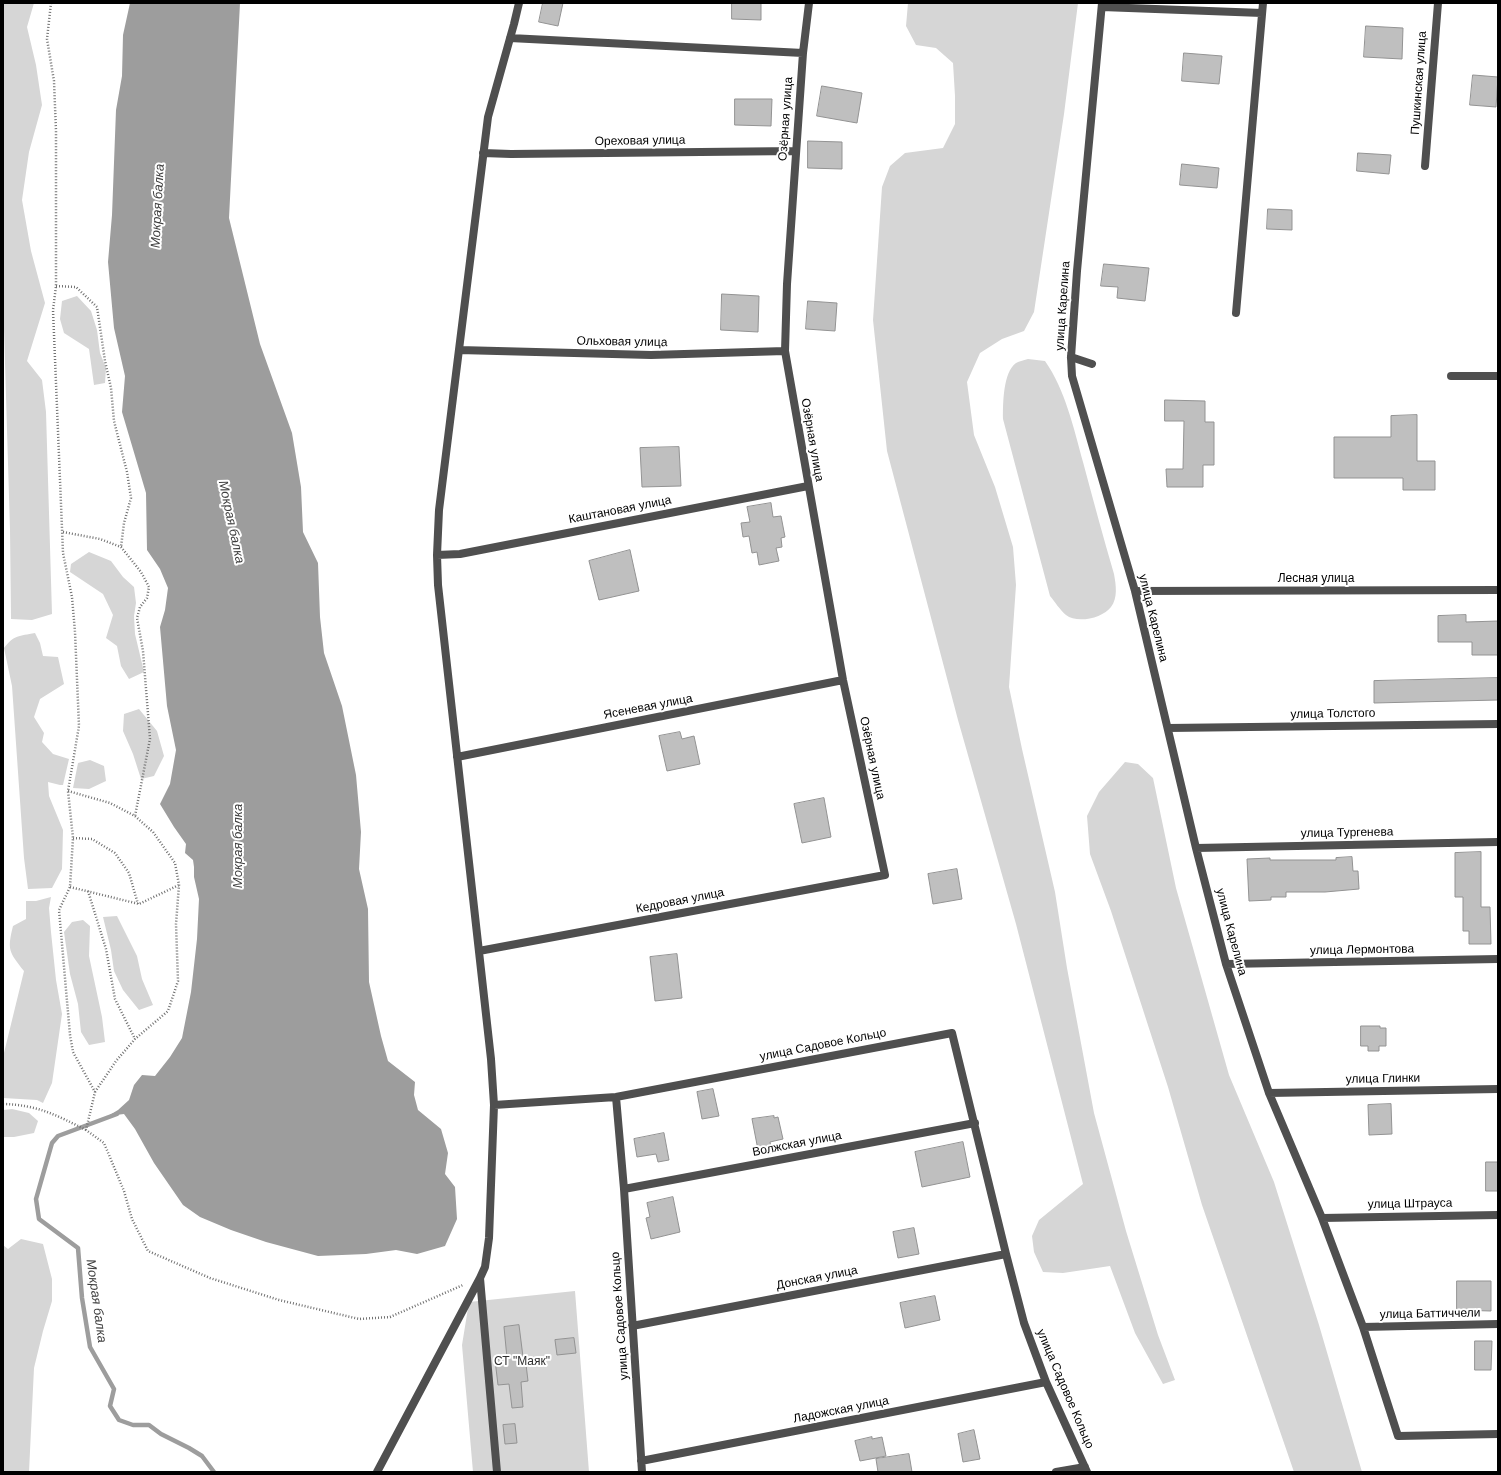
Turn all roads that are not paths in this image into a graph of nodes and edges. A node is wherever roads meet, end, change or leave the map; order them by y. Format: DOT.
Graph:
graph roads {
  1 [pos="519,3"];
  2 [pos="809,3"];
  3 [pos="1262,3"];
  4 [pos="1438,3"];
  5 [pos="1102,5"];
  6 [pos="1262,13"];
  7 [pos="510,38"];
  8 [pos="803,53"];
  9 [pos="484,152"];
  10 [pos="796,152"];
  11 [pos="1425,166"];
  12 [pos="1236,313"];
  13 [pos="459,350"];
  14 [pos="785,351"];
  15 [pos="1072,357"];
  16 [pos="1092,364"];
  17 [pos="1451,376"];
  18 [pos="1498,376"];
  19 [pos="808,486"];
  20 [pos="437,555"];
  21 [pos="1498,590"];
  22 [pos="1135,592"];
  23 [pos="843,680"];
  24 [pos="1498,724"];
  25 [pos="1168,728"];
  26 [pos="457,757"];
  27 [pos="1498,842"];
  28 [pos="1196,848"];
  29 [pos="885,875"];
  30 [pos="479,951"];
  31 [pos="1498,959"];
  32 [pos="1226,964"];
  33 [pos="1498,1089"];
  34 [pos="1269,1093"];
  35 [pos="616,1097"];
  36 [pos="494,1105"];
  37 [pos="975,1123"];
  38 [pos="624,1189"];
  39 [pos="1498,1215"];
  40 [pos="1322,1218"];
  41 [pos="1006,1254"];
  42 [pos="480,1278"];
  43 [pos="1498,1324"];
  44 [pos="632,1326"];
  45 [pos="1363,1327"];
  46 [pos="1046,1382"];
  47 [pos="1498,1434"];
  48 [pos="642,1461"];
  49 [pos="1086,1469"];
  50 [pos="377,1472"];
  51 [pos="497,1472"];
  52 [pos="642,1472"];
  53 [pos="1056,1472"];
  1 -- 7 [label="street"];
  2 -- 8 [label="street, Озёрная улица"];
  3 -- 6 [label="street"];
  4 -- 11 [label="street, Пушкинская улица"];
  5 -- 6 [label="street, улица Карелина"];
  5 -- 15 [label="street, улица Карелина"];
  6 -- 12 [label="street"];
  7 -- 8 [label="street"];
  7 -- 9 [label="street"];
  8 -- 10 [label="street, Озёрная улица"];
  9 -- 10 [label="street, Ореховая улица"];
  9 -- 13 [label="street"];
  10 -- 14 [label="street, Озёрная улица"];
  13 -- 14 [label="street, Ольховая улица"];
  13 -- 20 [label="street"];
  14 -- 19 [label="street, Озёрная улица"];
  15 -- 16 [label="street"];
  15 -- 22 [label="street, улица Карелина"];
  17 -- 18 [label="street"];
  19 -- 20 [label="street, Каштановая улица"];
  19 -- 23 [label="street, Озёрная улица"];
  20 -- 26 [label="street"];
  21 -- 22 [label="street, Лесная улица"];
  22 -- 25 [label="street, улица Карелина"];
  23 -- 26 [label="street, Ясеневая улица"];
  23 -- 29 [label="street, Озёрная улица"];
  24 -- 25 [label="street, улица Толстого"];
  25 -- 28 [label="street, улица Карелина"];
  26 -- 30 [label="street"];
  27 -- 28 [label="street, улица Тургенева"];
  28 -- 32 [label="street, улица Карелина"];
  29 -- 30 [label="street, Кедровая улица"];
  30 -- 36 [label="street"];
  31 -- 32 [label="street, улица Лермонтова"];
  32 -- 34 [label="street, улица Карелина"];
  33 -- 34 [label="street, улица Глинки"];
  34 -- 40 [label="street, улица Карелина"];
  35 -- 36 [label="street"];
  35 -- 37 [label="street, улица Садовое Кольцо"];
  35 -- 38 [label="street, улица Садовое Кольцо"];
  36 -- 42 [label="street"];
  37 -- 38 [label="street, Волжская улица"];
  37 -- 41 [label="street, улица Садовое Кольцо"];
  38 -- 44 [label="street, улица Садовое Кольцо"];
  39 -- 40 [label="street, улица Штрауса"];
  40 -- 45 [label="street, улица Карелина"];
  41 -- 44 [label="street, Донская улица"];
  41 -- 46 [label="street, улица Садовое Кольцо"];
  42 -- 50 [label="street"];
  42 -- 51 [label="street"];
  43 -- 45 [label="street, улица Баттиччели"];
  44 -- 48 [label="street, улица Садовое Кольцо"];
  45 -- 47 [label="street, улица Карелина"];
  46 -- 48 [label="street, Ладожская улица"];
  46 -- 49 [label="street, улица Садовое Кольцо"];
  48 -- 52 [label="street, улица Садовое Кольцо"];
  49 -- 53 [label="street"];
}
